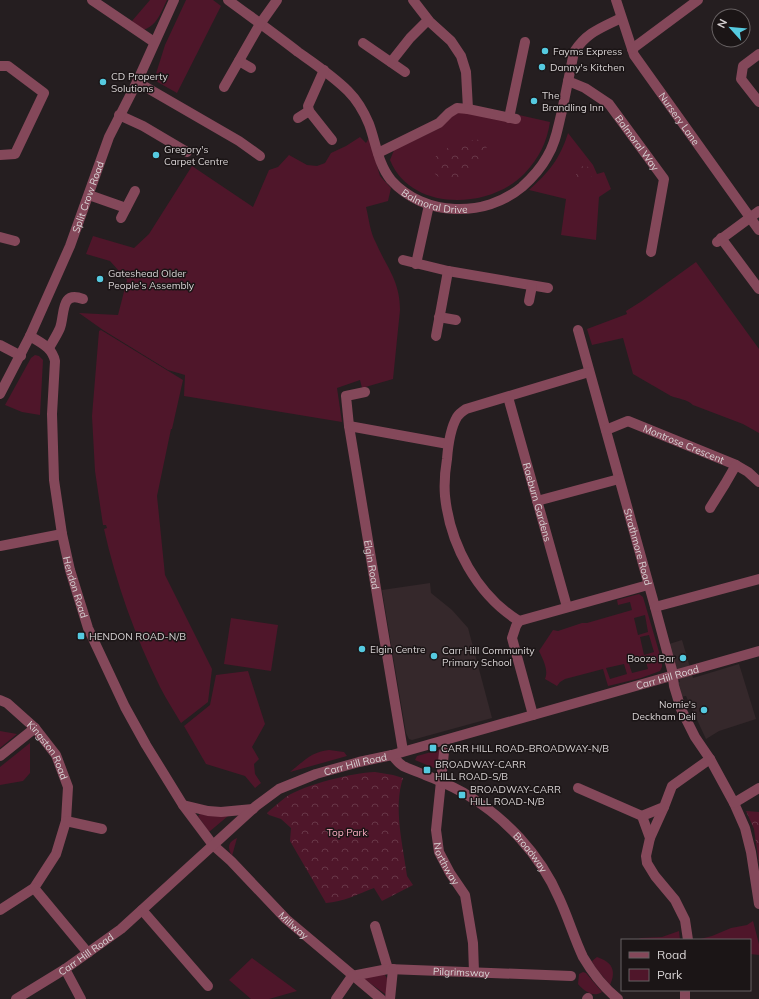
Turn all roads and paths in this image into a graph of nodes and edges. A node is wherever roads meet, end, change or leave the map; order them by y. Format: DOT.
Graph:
graph roads {
  1 [pos="174,0"];
  2 [pos="228,0"];
  3 [pos="277,0"];
  4 [pos="413,0"];
  5 [pos="616,0"];
  6 [pos="698,0"];
  7 [pos="97,1"];
  8 [pos="621,18"];
  9 [pos="428,20"];
  10 [pos="260,24"];
  11 [pos="154,42"];
  12 [pos="525,42"];
  13 [pos="363,43"];
  14 [pos="632,49"];
  15 [pos="759,54"];
  16 [pos="239,61"];
  17 [pos="391,62"];
  18 [pos="0,66"];
  19 [pos="251,68"];
  20 [pos="324,70"];
  21 [pos="406,72"];
  22 [pos="137,82"];
  23 [pos="568,82"];
  24 [pos="224,87"];
  25 [pos="759,102"];
  26 [pos="468,109"];
  27 [pos="309,111"];
  28 [pos="119,115"];
  29 [pos="298,118"];
  30 [pos="332,140"];
  31 [pos="187,152"];
  32 [pos="378,153"];
  33 [pos="0,155"];
  34 [pos="260,156"];
  35 [pos="135,191"];
  36 [pos="89,195"];
  37 [pos="429,205"];
  38 [pos="126,208"];
  39 [pos="759,211"];
  40 [pos="750,217"];
  41 [pos="121,218"];
  42 [pos="759,230"];
  43 [pos="0,237"];
  44 [pos="15,241"];
  45 [pos="651,252"];
  46 [pos="403,260"];
  47 [pos="416,264"];
  48 [pos="448,271"];
  49 [pos="532,286"];
  50 [pos="548,288"];
  51 [pos="759,289"];
  52 [pos="83,299"];
  53 [pos="529,301"];
  54 [pos="440,317"];
  55 [pos="456,320"];
  56 [pos="578,330"];
  57 [pos="30,336"];
  58 [pos="436,336"];
  59 [pos="0,345"];
  60 [pos="49,348"];
  61 [pos="21,356"];
  62 [pos="589,372"];
  63 [pos="365,392"];
  64 [pos="0,394"];
  65 [pos="508,397"];
  66 [pos="349,426"];
  67 [pos="606,430"];
  68 [pos="448,444"];
  69 [pos="736,465"];
  70 [pos="619,479"];
  71 [pos="759,482"];
  72 [pos="537,501"];
  73 [pos="710,508"];
  74 [pos="62,534"];
  75 [pos="0,546"];
  76 [pos="759,579"];
  77 [pos="648,585"];
  78 [pos="567,607"];
  79 [pos="655,607"];
  80 [pos="519,621"];
  81 [pos="759,651"];
  82 [pos="672,677"];
  83 [pos="0,700"];
  84 [pos="533,715"];
  85 [pos="35,728"];
  86 [pos="403,751"];
  87 [pos="444,752"];
  88 [pos="392,755"];
  89 [pos="0,756"];
  90 [pos="710,759"];
  91 [pos="441,781"];
  92 [pos="578,788"];
  93 [pos="759,788"];
  94 [pos="734,803"];
  95 [pos="183,805"];
  96 [pos="664,807"];
  97 [pos="253,809"];
  98 [pos="642,816"];
  99 [pos="66,821"];
  100 [pos="102,829"];
  101 [pos="650,838"];
  102 [pos="213,845"];
  103 [pos="34,888"];
  104 [pos="759,904"];
  105 [pos="0,910"];
  106 [pos="142,910"];
  107 [pos="375,926"];
  108 [pos="688,939"];
  109 [pos="88,953"];
  110 [pos="64,969"];
  111 [pos="391,969"];
  112 [pos="474,972"];
  113 [pos="352,976"];
  114 [pos="571,976"];
  115 [pos="208,986"];
  116 [pos="16,999"];
  117 [pos="81,999"];
  118 [pos="336,999"];
  119 [pos="381,999"];
  120 [pos="390,999"];
  121 [pos="618,999"];
  1 -- 11 [label="street, Split Crow Road"];
  2 -- 10 [label="street, Balmoral Drive"];
  3 -- 10 [label="street"];
  4 -- 9 [label="street"];
  5 -- 8 [label="street, Nursery Lane"];
  6 -- 14 [label="street"];
  7 -- 11 [label="street"];
  8 -- 14 [label="street, Nursery Lane"];
  8 -- 23 [label="street, Balmoral Drive"];
  9 -- 17 [label="street"];
  9 -- 26 [label="street"];
  10 -- 16 [label="street"];
  10 -- 20 [label="street, Balmoral Drive"];
  11 -- 22 [label="street, Split Crow Road"];
  12 -- 26 [label="street"];
  13 -- 17 [label="street"];
  14 -- 40 [label="street, Nursery Lane"];
  15 -- 25 [label="street"];
  16 -- 19 [label="street"];
  16 -- 24 [label="street"];
  17 -- 21 [label="street"];
  18 -- 33 [label="street"];
  20 -- 27 [label="street"];
  20 -- 32 [label="street, Balmoral Drive"];
  22 -- 28 [label="street, Split Crow Road"];
  22 -- 34 [label="street"];
  23 -- 37 [label="street, Balmoral Drive"];
  23 -- 45 [label="street, Balmoral Way"];
  26 -- 32 [label="street"];
  27 -- 29 [label="street"];
  27 -- 30 [label="street"];
  28 -- 31 [label="street"];
  28 -- 36 [label="street, Split Crow Road"];
  32 -- 37 [label="street, Balmoral Drive"];
  35 -- 38 [label="street"];
  36 -- 38 [label="street"];
  36 -- 57 [label="street, Split Crow Road"];
  37 -- 47 [label="street"];
  38 -- 41 [label="street"];
  39 -- 40 [label="street"];
  40 -- 42 [label="street, Nursery Lane"];
  40 -- 51 [label="street"];
  43 -- 44 [label="street"];
  46 -- 47 [label="street"];
  47 -- 48 [label="street"];
  48 -- 49 [label="street"];
  48 -- 54 [label="street"];
  49 -- 50 [label="street"];
  49 -- 53 [label="street"];
  52 -- 60 [label="street"];
  54 -- 55 [label="street"];
  54 -- 58 [label="street"];
  56 -- 62 [label="street, Strathmore Road"];
  57 -- 60 [label="street"];
  57 -- 61 [label="street, Split Crow Road"];
  59 -- 61 [label="street"];
  60 -- 74 [label="street, Hendon Road"];
  61 -- 64 [label="street, Split Crow Road"];
  62 -- 65 [label="street"];
  62 -- 67 [label="street, Strathmore Road"];
  63 -- 66 [label="street, Elgin Road"];
  65 -- 68 [label="street"];
  65 -- 72 [label="street, Raeburn Gardens"];
  66 -- 68 [label="street"];
  66 -- 86 [label="street, Elgin Road"];
  67 -- 69 [label="street, Montrose Crescent"];
  67 -- 70 [label="street, Strathmore Road"];
  68 -- 80 [label="street"];
  69 -- 71 [label="street, Montrose Crescent"];
  69 -- 73 [label="street"];
  70 -- 72 [label="street"];
  70 -- 77 [label="street, Strathmore Road"];
  72 -- 78 [label="street, Raeburn Gardens"];
  74 -- 75 [label="street"];
  74 -- 95 [label="street, Hendon Road"];
  76 -- 79 [label="street"];
  77 -- 78 [label="street"];
  77 -- 79 [label="street, Strathmore Road"];
  78 -- 80 [label="street"];
  79 -- 82 [label="street, Strathmore Road"];
  80 -- 84 [label="street"];
  81 -- 82 [label="street, Carr Hill Road"];
  82 -- 84 [label="street, Carr Hill Road"];
  82 -- 90 [label="street, Strathmore Road"];
  83 -- 85 [label="street, Kingston Road"];
  84 -- 86 [label="street, Carr Hill Road"];
  85 -- 89 [label="street"];
  85 -- 99 [label="street, Kingston Road"];
  86 -- 88 [label="street, Carr Hill Road"];
  87 -- 91 [label="street, Northway"];
  88 -- 91 [label="street, Broadway"];
  88 -- 97 [label="street, Carr Hill Road"];
  90 -- 94 [label="street, Strathmore Road"];
  90 -- 96 [label="street"];
  91 -- 112 [label="street, Northway"];
  91 -- 121 [label="street, Broadway"];
  92 -- 98 [label="street"];
  93 -- 94 [label="street"];
  94 -- 104 [label="street, Strathmore Road"];
  95 -- 97 [label="street"];
  95 -- 102 [label="street, Hendon Road"];
  96 -- 98 [label="street"];
  96 -- 101 [label="street"];
  97 -- 102 [label="street, Carr Hill Road"];
  98 -- 101 [label="street"];
  99 -- 100 [label="street"];
  99 -- 103 [label="street, Kingston Road"];
  101 -- 108 [label="street"];
  102 -- 106 [label="street, Carr Hill Road"];
  102 -- 113 [label="street, Millway"];
  103 -- 105 [label="street, Kingston Road"];
  103 -- 109 [label="street"];
  106 -- 109 [label="street, Carr Hill Road"];
  106 -- 115 [label="street"];
  107 -- 111 [label="street"];
  109 -- 110 [label="street, Carr Hill Road"];
  110 -- 116 [label="street, Carr Hill Road"];
  110 -- 117 [label="street"];
  111 -- 112 [label="street, Pilgrimsway"];
  111 -- 113 [label="street, Pilgrimsway"];
  111 -- 120 [label="street"];
  112 -- 114 [label="street, Pilgrimsway"];
  113 -- 118 [label="street"];
  113 -- 119 [label="street, Millway"];
}
